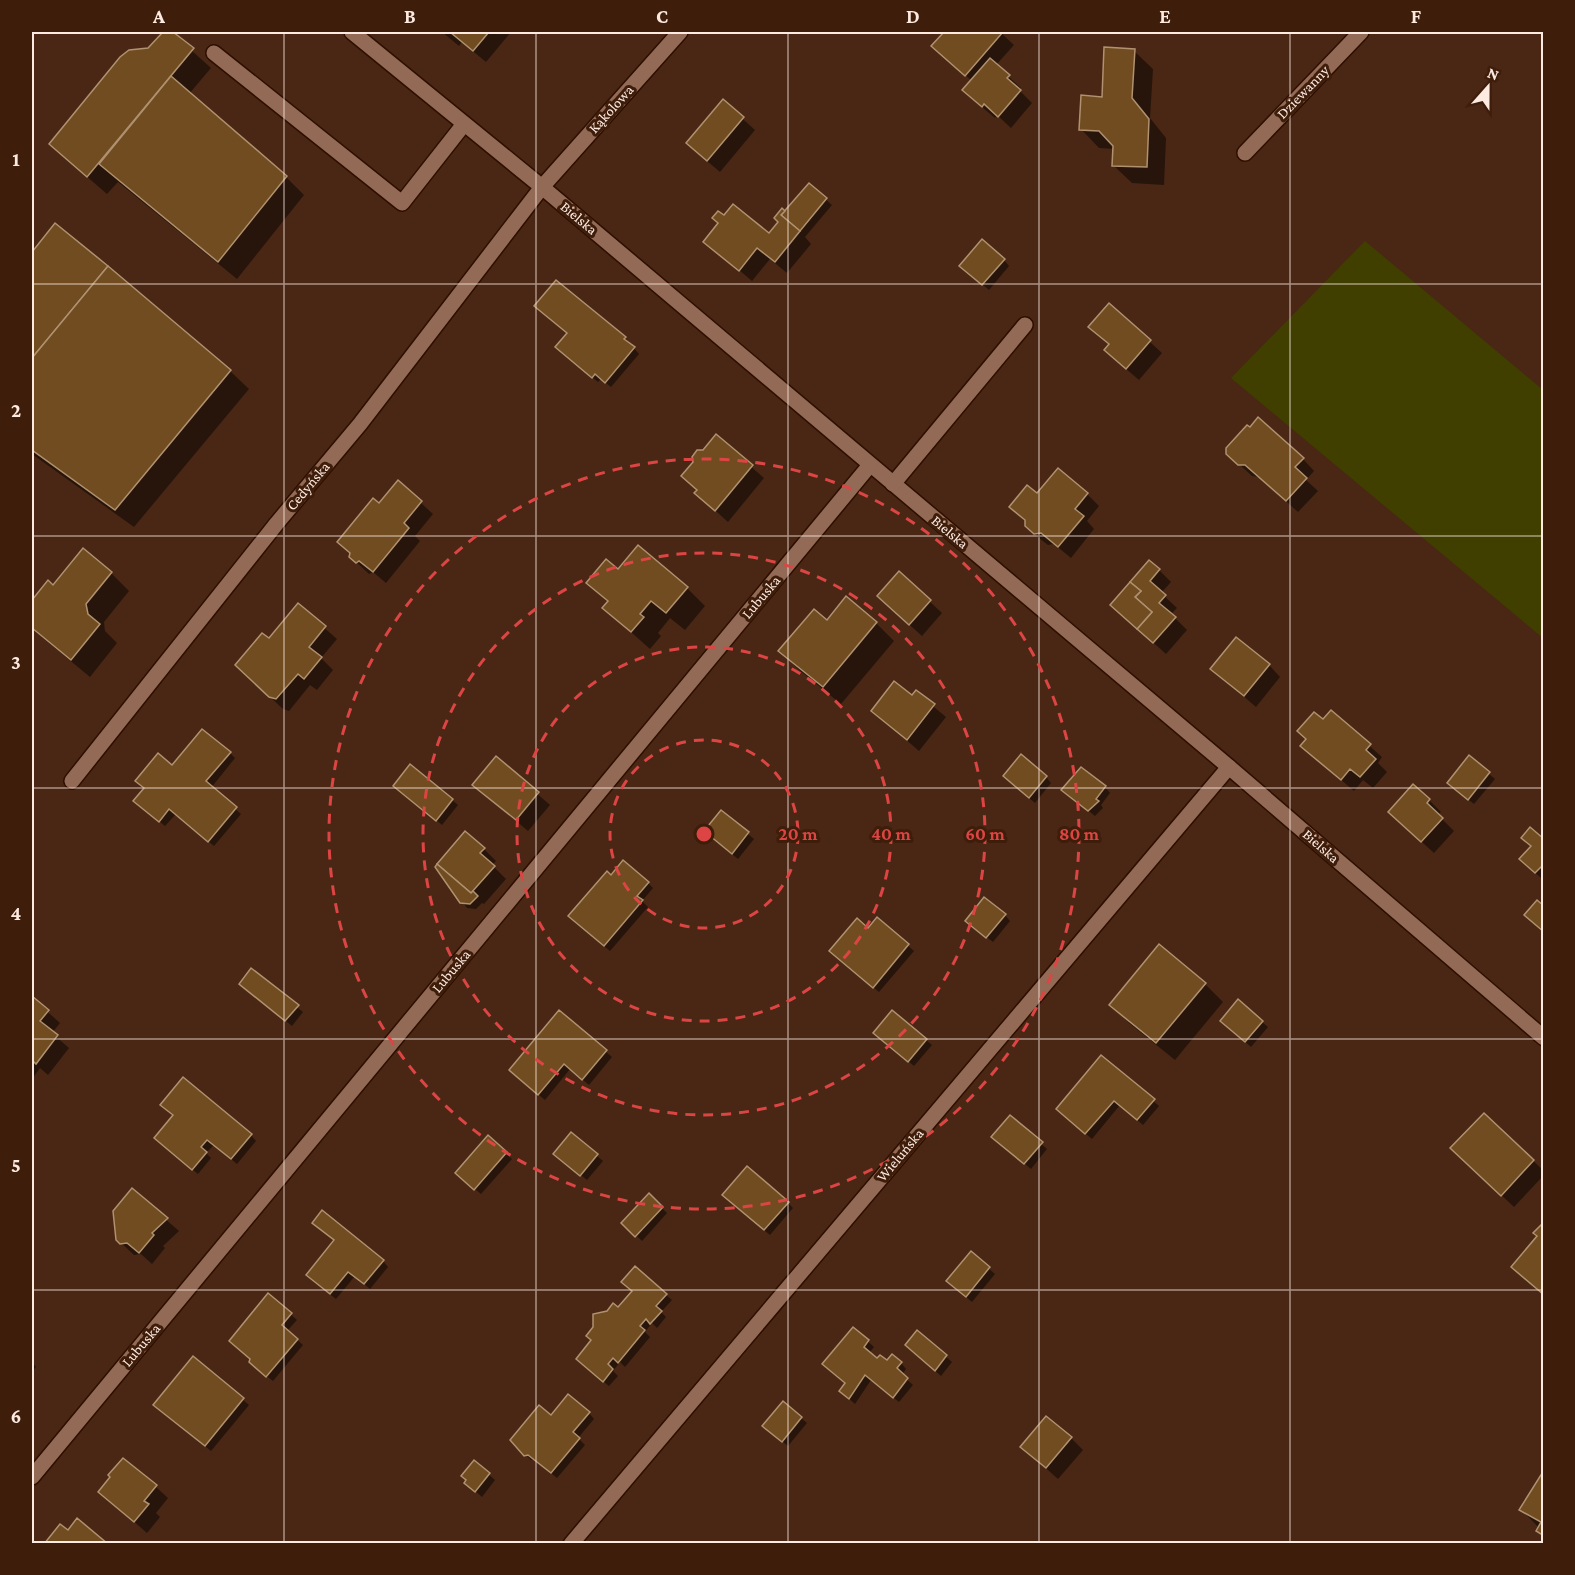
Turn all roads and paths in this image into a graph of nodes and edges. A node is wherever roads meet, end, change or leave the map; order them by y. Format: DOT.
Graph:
graph roads {
  1 [pos="352,32"];
  2 [pos="680,32"];
  3 [pos="1361,32"];
  4 [pos="214,52"];
  5 [pos="464,124"];
  6 [pos="1245,153"];
  7 [pos="542,187"];
  8 [pos="1025,326"];
  9 [pos="870,465"];
  10 [pos="893,484"];
  11 [pos="1228,767"];
  12 [pos="72,781"];
  13 [pos="1544,1038"];
  14 [pos="32,1477"];
  15 [pos="571,1544"];
  1 -- 5 [label="street, Bielska"];
  2 -- 7 [label="street, Kąkolowa"];
  3 -- 6 [label="street, Dziewanny"];
  4 -- 5 [label="street"];
  5 -- 7 [label="street, Bielska"];
  7 -- 9 [label="street, Bielska"];
  7 -- 12 [label="street, Cedyńska"];
  8 -- 10 [label="street"];
  9 -- 10 [label="street, Bielska"];
  9 -- 14 [label="street, Lubuska"];
  10 -- 11 [label="street, Bielska"];
  11 -- 13 [label="street, Bielska"];
  11 -- 15 [label="street, Wieluńska"];
}
